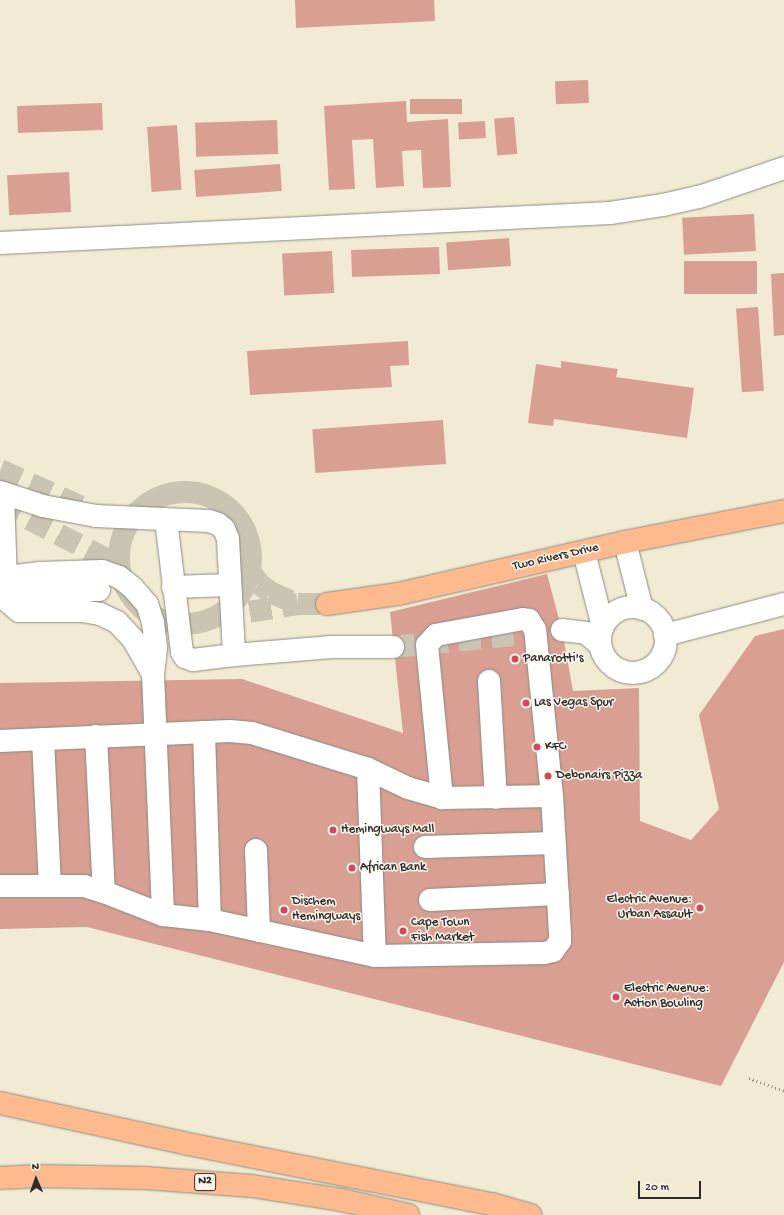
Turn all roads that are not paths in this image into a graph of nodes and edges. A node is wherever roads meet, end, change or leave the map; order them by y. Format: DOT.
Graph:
graph roads {
  1 [pos="784,168"];
  2 [pos="0,243"];
  3 [pos="2,493"];
  4 [pos="784,511"];
  5 [pos="166,520"];
  6 [pos="626,542"];
  7 [pos="584,552"];
  8 [pos="230,585"];
  9 [pos="173,587"];
  10 [pos="1,589"];
  11 [pos="99,590"];
  12 [pos="327,604"];
  13 [pos="784,604"];
  14 [pos="642,609"];
  15 [pos="562,630"];
  16 [pos="665,635"];
  17 [pos="602,636"];
  18 [pos="393,647"];
  19 [pos="234,655"];
  20 [pos="153,674"];
  21 [pos="489,681"];
  22 [pos="204,732"];
  23 [pos="155,735"];
  24 [pos="96,736"];
  25 [pos="43,738"];
  26 [pos="0,741"];
  27 [pos="368,769"];
  28 [pos="552,796"];
  29 [pos="442,798"];
  30 [pos="496,798"];
  31 [pos="554,843"];
  32 [pos="425,847"];
  33 [pos="256,850"];
  34 [pos="0,886"];
  35 [pos="50,886"];
  36 [pos="104,892"];
  37 [pos="558,894"];
  38 [pos="430,900"];
  39 [pos="163,915"];
  40 [pos="210,920"];
  41 [pos="260,931"];
  42 [pos="375,956"];
  43 [pos="0,1103"];
  44 [pos="0,1178"];
  45 [pos="408,1215"];
  46 [pos="530,1215"];
  1 -- 2 [label="lane"];
  3 -- 5 [label="lane"];
  3 -- 10 [label="lane"];
  4 -- 6 [label="main road, Two Rivers Drive"];
  5 -- 8 [label="lane"];
  5 -- 9 [label="lane"];
  6 -- 7 [label="main road, Two Rivers Drive"];
  6 -- 14 [label="lane"];
  7 -- 12 [label="main road, Two Rivers Drive"];
  7 -- 17 [label="lane"];
  8 -- 9 [label="lane"];
  8 -- 19 [label="lane"];
  9 -- 19 [label="lane"];
  10 -- 11 [label="lane"];
  10 -- 20 [label="lane"];
  10 -- 20 [label="lane"];
  13 -- 16 [label="lane"];
  14 -- 16 [label="lane"];
  14 -- 17 [label="lane"];
  15 -- 17 [label="lane"];
  16 -- 17 [label="lane"];
  18 -- 19 [label="lane"];
  20 -- 23 [label="lane"];
  21 -- 30 [label="lane"];
  22 -- 23 [label="lane"];
  22 -- 27 [label="lane"];
  22 -- 40 [label="lane"];
  23 -- 24 [label="lane"];
  23 -- 39 [label="lane"];
  24 -- 25 [label="lane"];
  24 -- 36 [label="lane"];
  25 -- 26 [label="lane"];
  25 -- 35 [label="lane"];
  27 -- 29 [label="lane"];
  27 -- 42 [label="lane"];
  28 -- 29 [label="lane"];
  28 -- 30 [label="lane"];
  28 -- 31 [label="lane"];
  29 -- 30 [label="lane"];
  31 -- 32 [label="lane"];
  31 -- 37 [label="lane"];
  33 -- 41 [label="lane"];
  34 -- 35 [label="lane"];
  35 -- 36 [label="lane"];
  36 -- 39 [label="lane"];
  37 -- 38 [label="lane"];
  37 -- 42 [label="lane"];
  39 -- 40 [label="lane"];
  40 -- 41 [label="lane"];
  41 -- 42 [label="lane"];
  43 -- 46 [label="main road"];
  44 -- 45 [label="main road, N2"];
}
